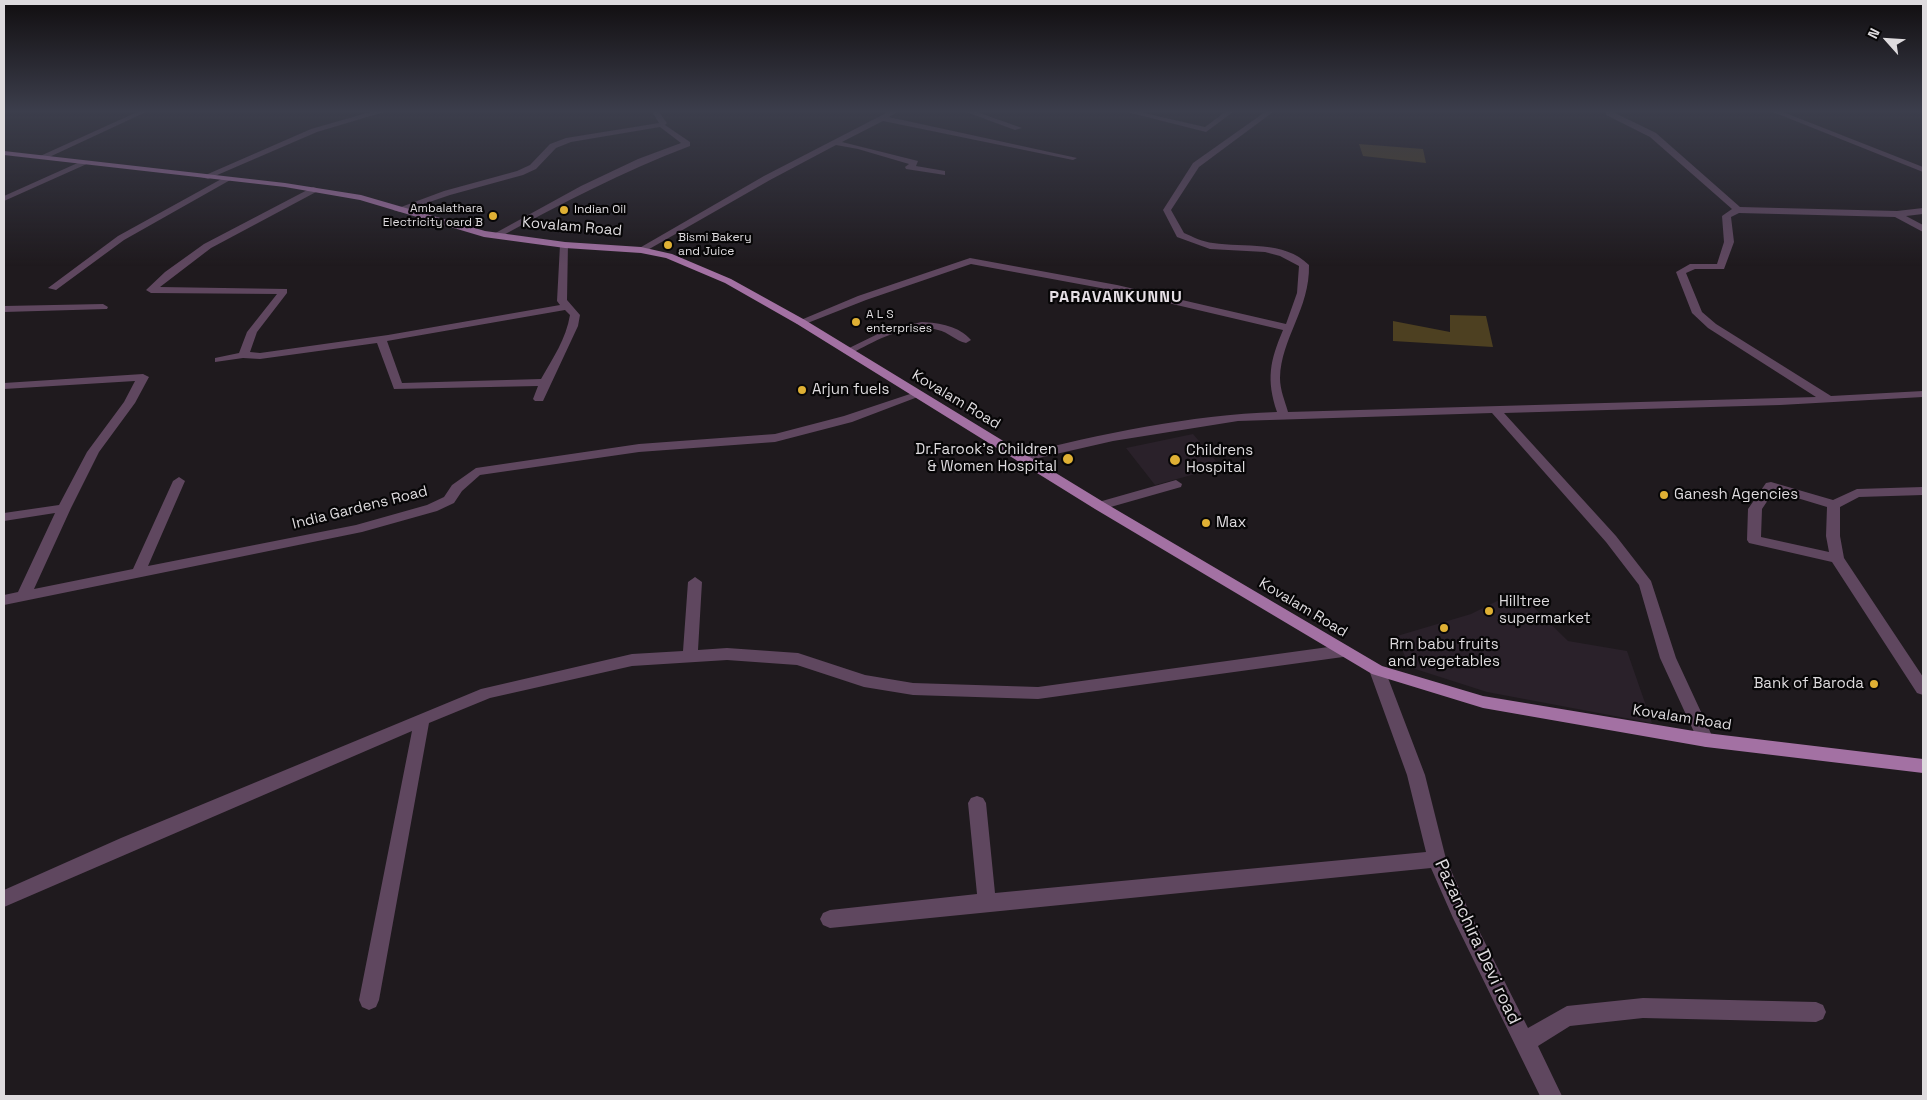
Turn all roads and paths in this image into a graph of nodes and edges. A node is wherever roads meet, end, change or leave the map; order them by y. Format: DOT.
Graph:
graph roads {
  1 [pos="82,163"];
  2 [pos="96,163"];
  3 [pos="237,163"];
  4 [pos="536,163"];
  5 [pos="636,163"];
  6 [pos="796,163"];
  7 [pos="914,163"];
  8 [pos="1198,163"];
  9 [pos="1685,163"];
  10 [pos="1906,163"];
  11 [pos="1923,170"];
  12 [pos="942,173"];
  13 [pos="205,176"];
  14 [pos="228,179"];
  15 [pos="313,190"];
  16 [pos="4,199"];
  17 [pos="398,210"];
  18 [pos="1738,210"];
  19 [pos="1923,211"];
  20 [pos="1897,214"];
  21 [pos="1923,229"];
  22 [pos="495,236"];
  23 [pos="564,245"];
  24 [pos="641,250"];
  25 [pos="53,288"];
  26 [pos="103,307"];
  27 [pos="566,307"];
  28 [pos="4,309"];
  29 [pos="801,322"];
  30 [pos="1290,328"];
  31 [pos="381,339"];
  32 [pos="966,340"];
  33 [pos="848,351"];
  34 [pos="243,355"];
  35 [pos="219,360"];
  36 [pos="543,382"];
  37 [pos="4,386"];
  38 [pos="1923,394"];
  39 [pos="917,395"];
  40 [pos="539,399"];
  41 [pos="1828,399"];
  42 [pos="1494,409"];
  43 [pos="1283,414"];
  44 [pos="1021,458"];
  45 [pos="179,481"];
  46 [pos="1176,484"];
  47 [pos="1923,491"];
  48 [pos="1834,505"];
  49 [pos="1100,506"];
  50 [pos="64,508"];
  51 [pos="4,517"];
  52 [pos="1837,558"];
  53 [pos="138,572"];
  54 [pos="695,582"];
  55 [pos="24,595"];
  56 [pos="4,600"];
  57 [pos="1344,651"];
  58 [pos="690,656"];
  59 [pos="1377,670"];
  60 [pos="1923,688"];
  61 [pos="422,718"];
  62 [pos="1706,740"];
  63 [pos="1923,766"];
  64 [pos="977,803"];
  65 [pos="1437,859"];
  66 [pos="4,899"];
  67 [pos="987,902"];
  68 [pos="830,919"];
  69 [pos="369,1000"];
  70 [pos="1816,1012"];
  71 [pos="1525,1042"];
  72 [pos="1551,1096"];
  1 -- 16 [label="street"];
  2 -- 13 [label="main road, Kovalam Road"];
  3 -- 13 [label="street"];
  4 -- 17 [label="street"];
  5 -- 22 [label="street"];
  6 -- 24 [label="street"];
  7 -- 12 [label="street"];
  8 -- 30 [label="street"];
  9 -- 18 [label="street"];
  10 -- 11 [label="street"];
  13 -- 14 [label="main road, Kovalam Road"];
  14 -- 15 [label="main road, Kovalam Road"];
  14 -- 25 [label="street"];
  15 -- 17 [label="main road, Kovalam Road"];
  15 -- 34 [label="street"];
  17 -- 22 [label="main road, Kovalam Road"];
  18 -- 20 [label="street"];
  18 -- 41 [label="street"];
  19 -- 20 [label="street"];
  20 -- 21 [label="street"];
  22 -- 23 [label="main road, Kovalam Road"];
  23 -- 24 [label="main road, Kovalam Road"];
  23 -- 27 [label="street"];
  24 -- 29 [label="main road, Kovalam Road"];
  26 -- 28 [label="street"];
  27 -- 31 [label="street"];
  27 -- 36 [label="street"];
  29 -- 30 [label="street"];
  29 -- 33 [label="main road, Kovalam Road"];
  30 -- 43 [label="street"];
  31 -- 34 [label="street"];
  31 -- 36 [label="street"];
  32 -- 33 [label="street"];
  33 -- 39 [label="main road, Kovalam Road"];
  34 -- 35 [label="street"];
  36 -- 40 [label="street"];
  37 -- 50 [label="street"];
  38 -- 41 [label="street"];
  39 -- 44 [label="main road, Kovalam Road"];
  39 -- 53 [label="street, India Gardens Road"];
  41 -- 42 [label="street"];
  42 -- 43 [label="street"];
  42 -- 62 [label="street"];
  43 -- 44 [label="street"];
  44 -- 49 [label="main road, Kovalam Road"];
  45 -- 53 [label="street"];
  46 -- 49 [label="street"];
  47 -- 48 [label="street"];
  48 -- 52 [label="street"];
  48 -- 52 [label="street"];
  49 -- 57 [label="main road, Kovalam Road"];
  50 -- 51 [label="street"];
  50 -- 55 [label="street"];
  52 -- 60 [label="street"];
  53 -- 55 [label="street, India Gardens Road"];
  54 -- 58 [label="street"];
  55 -- 56 [label="street, India Gardens Road"];
  57 -- 58 [label="street"];
  57 -- 59 [label="main road, Kovalam Road"];
  58 -- 61 [label="street"];
  59 -- 62 [label="main road, Kovalam Road"];
  59 -- 65 [label="street, Pazanchira Devi road"];
  61 -- 66 [label="street"];
  61 -- 69 [label="street"];
  62 -- 63 [label="main road, Kovalam Road"];
  64 -- 67 [label="street"];
  65 -- 67 [label="street"];
  65 -- 71 [label="street, Pazanchira Devi road"];
  67 -- 68 [label="street"];
  70 -- 71 [label="street"];
  71 -- 72 [label="street, Pazanchira Devi road"];
}
